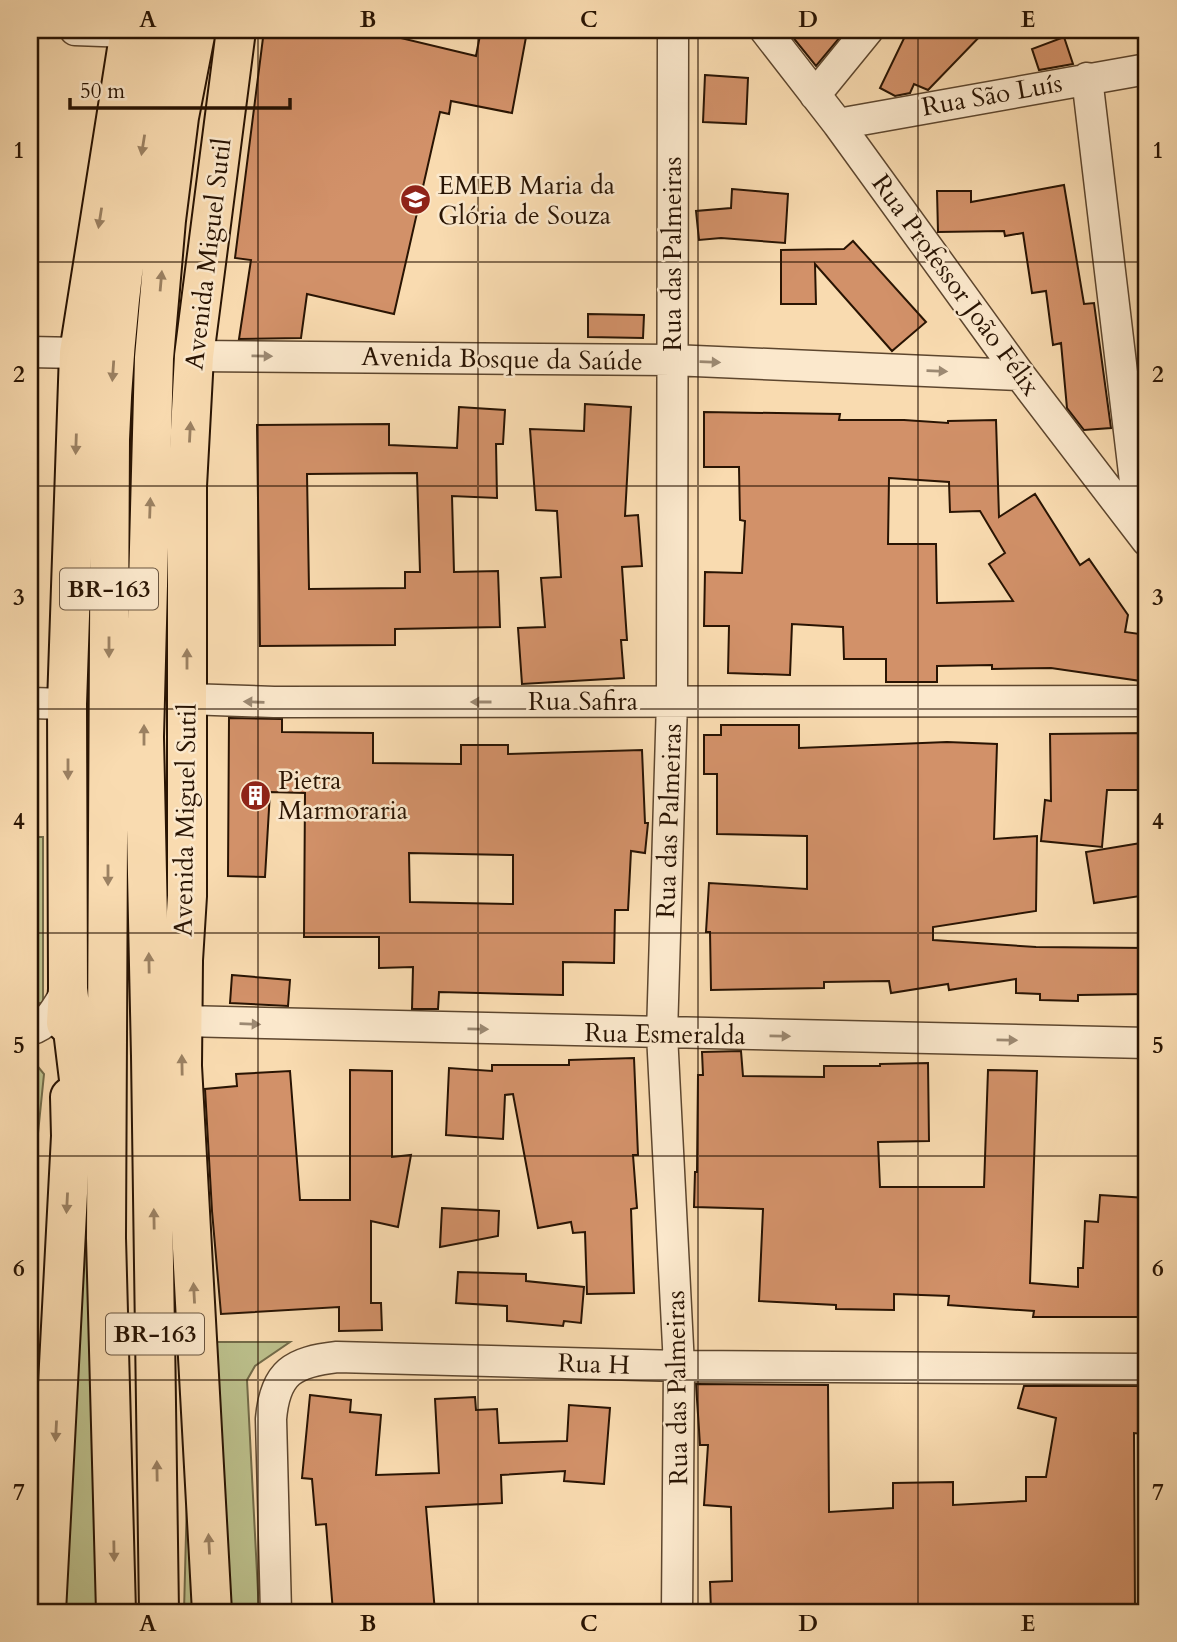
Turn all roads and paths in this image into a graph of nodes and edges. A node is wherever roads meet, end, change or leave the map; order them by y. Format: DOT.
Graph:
graph roads {
  1 [pos="75,30"];
  2 [pos="196,30"];
  3 [pos="236,30"];
  4 [pos="673,30"];
  5 [pos="765,30"];
  6 [pos="868,30"];
  7 [pos="141,31"];
  8 [pos="1147,69"];
  9 [pos="1087,78"];
  10 [pos="816,95"];
  11 [pos="838,124"];
  12 [pos="30,352"];
  13 [pos="79,353"];
  14 [pos="194,356"];
  15 [pos="673,360"];
  16 [pos="1020,375"];
  17 [pos="1144,537"];
  18 [pos="187,699"];
  19 [pos="672,701"];
  20 [pos="1147,701"];
  21 [pos="30,703"];
  22 [pos="67,704"];
  23 [pos="183,960"];
  24 [pos="68,989"];
  25 [pos="182,1021"];
  26 [pos="30,1030"];
  27 [pos="662,1034"];
  28 [pos="1147,1043"];
  29 [pos="151,1056"];
  30 [pos="106,1238"];
  31 [pos="680,1366"];
  32 [pos="1147,1369"];
  33 [pos="46,1612"];
  34 [pos="116,1612"];
  35 [pos="159,1612"];
  36 [pos="212,1612"];
  37 [pos="276,1612"];
  38 [pos="677,1612"];
  1 -- 7 [label="street"];
  29 -- 2 [label="main road, BR-163, one-way"];
  3 -- 14 [label="main road, Avenida Miguel Sutil"];
  4 -- 15 [label="street, Rua das Palmeiras"];
  5 -- 10 [label="street, Rua Professor João Félix"];
  6 -- 10 [label="street"];
  7 -- 13 [label="main road, one-way"];
  7 -- 30 [label="main road, BR-163, one-way"];
  8 -- 9 [label="street, Rua São Luís"];
  9 -- 11 [label="street, Rua São Luís"];
  9 -- 17 [label="street"];
  10 -- 11 [label="street, Rua Professor João Félix"];
  11 -- 16 [label="street, Rua Professor João Félix"];
  12 -- 13 [label="street"];
  13 -- 22 [label="main road, one-way"];
  14 -- 15 [label="street, Avenida Bosque da Saúde, one-way"];
  18 -- 14 [label="main road, Avenida Miguel Sutil, one-way"];
  15 -- 16 [label="street, Avenida Bosque da Saúde, one-way"];
  15 -- 19 [label="street, Rua das Palmeiras"];
  16 -- 17 [label="street, Rua Professor João Félix"];
  19 -- 18 [label="street, Rua Safira, one-way"];
  18 -- 23 [label="main road, Avenida Miguel Sutil"];
  19 -- 20 [label="street, Rua Safira"];
  19 -- 27 [label="street, Rua das Palmeiras"];
  21 -- 22 [label="street"];
  22 -- 24 [label="main road, one-way"];
  23 -- 25 [label="main road, Avenida Miguel Sutil"];
  23 -- 29 [label="main road"];
  24 -- 26 [label="street"];
  24 -- 30 [label="main road"];
  24 -- 33 [label="main road, one-way"];
  25 -- 27 [label="street, Rua Esmeralda, one-way"];
  36 -- 25 [label="main road, Avenida Miguel Sutil, one-way"];
  27 -- 28 [label="street, Rua Esmeralda, one-way"];
  27 -- 31 [label="street, Rua das Palmeiras"];
  35 -- 29 [label="main road, BR-163, one-way"];
  30 -- 34 [label="main road, BR-163, one-way"];
  31 -- 32 [label="street, Rua H"];
  31 -- 37 [label="street, Rua H"];
  31 -- 38 [label="street, Rua das Palmeiras"];
}
